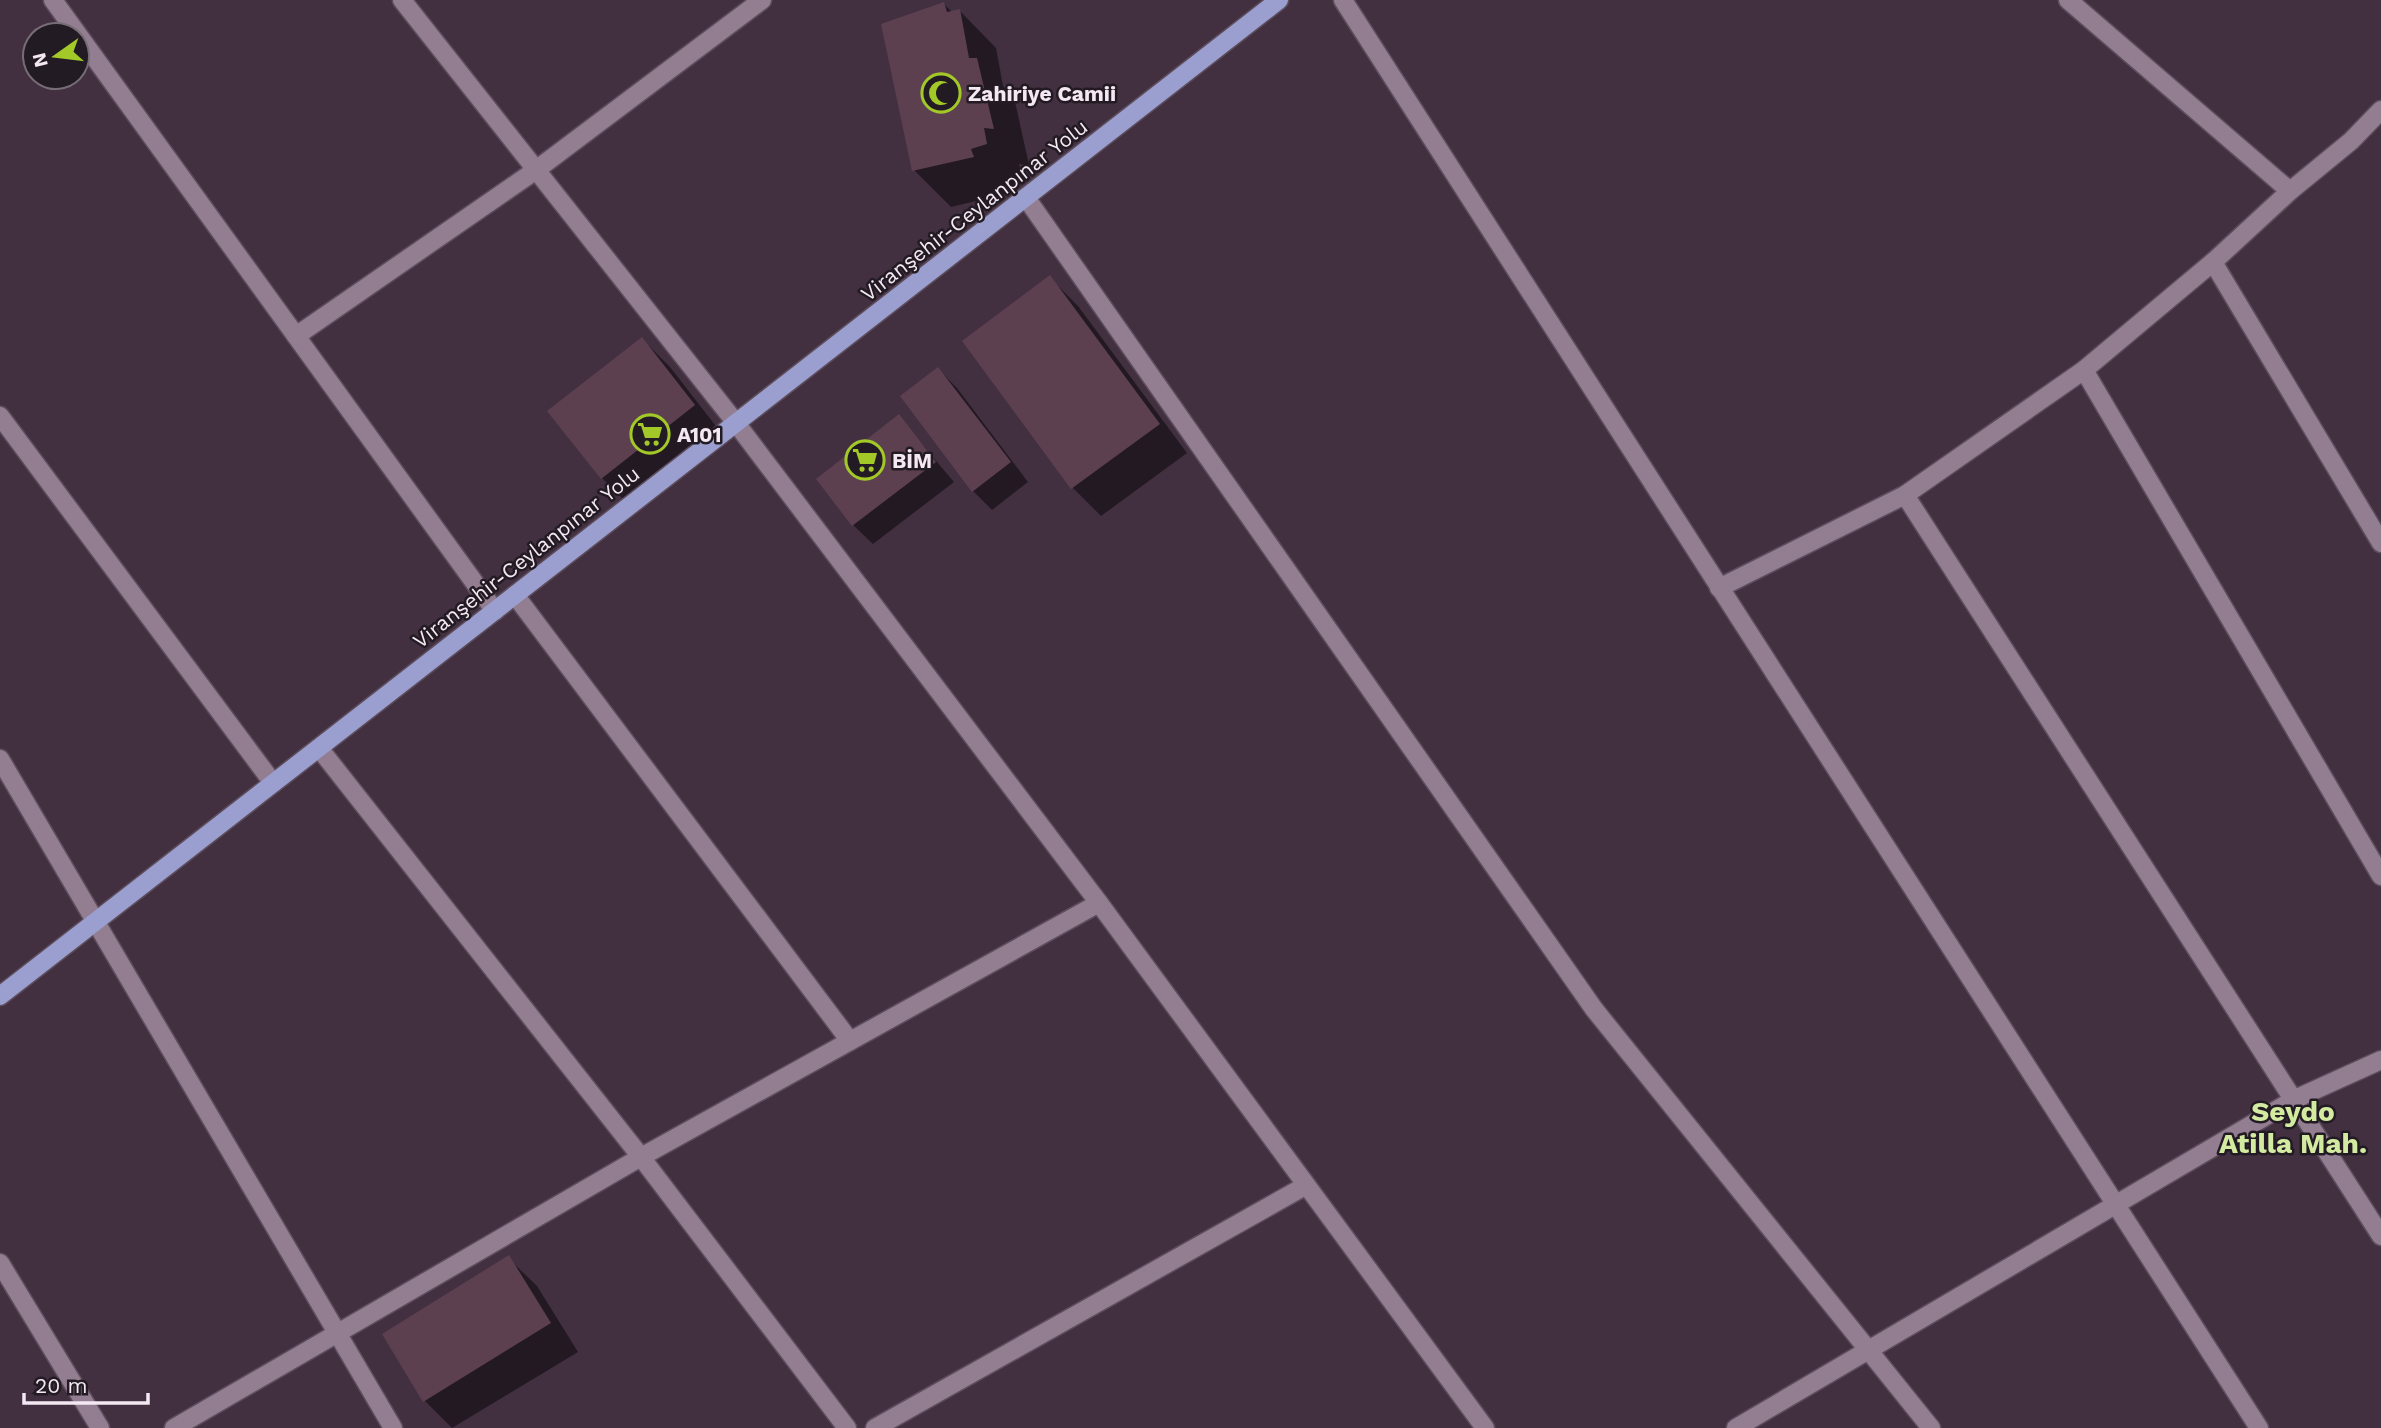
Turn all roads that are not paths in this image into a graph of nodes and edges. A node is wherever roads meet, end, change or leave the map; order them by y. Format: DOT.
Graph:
graph roads {
  1 [pos="53,0"];
  2 [pos="402,0"];
  3 [pos="762,0"];
  4 [pos="1279,0"];
  5 [pos="1343,0"];
  6 [pos="2068,0"];
  7 [pos="2381,110"];
  8 [pos="536,170"];
  9 [pos="2290,191"];
  10 [pos="1027,199"];
  11 [pos="2213,262"];
  12 [pos="296,337"];
  13 [pos="2084,370"];
  14 [pos="0,416"];
  15 [pos="736,423"];
  16 [pos="1905,495"];
  17 [pos="2381,543"];
  18 [pos="1719,588"];
  19 [pos="515,595"];
  20 [pos="495,611"];
  21 [pos="319,748"];
  22 [pos="0,760"];
  23 [pos="274,783"];
  24 [pos="2381,876"];
  25 [pos="1099,903"];
  26 [pos="97,920"];
  27 [pos="0,996"];
  28 [pos="849,1041"];
  29 [pos="2381,1060"];
  30 [pos="2295,1099"];
  31 [pos="641,1157"];
  32 [pos="1305,1186"];
  33 [pos="2114,1206"];
  34 [pos="2381,1236"];
  35 [pos="0,1263"];
  36 [pos="338,1333"];
  37 [pos="1870,1349"];
  38 [pos="100,1428"];
  39 [pos="174,1428"];
  40 [pos="393,1428"];
  41 [pos="847,1428"];
  42 [pos="875,1428"];
  43 [pos="1485,1428"];
  44 [pos="1737,1428"];
  45 [pos="1931,1428"];
  46 [pos="2259,1428"];
  1 -- 12 [label="street"];
  2 -- 8 [label="street"];
  3 -- 8 [label="street"];
  4 -- 10 [label="main road, Viranşehir-Ceylanpınar Yolu"];
  5 -- 18 [label="street"];
  6 -- 9 [label="street"];
  7 -- 9 [label="street"];
  8 -- 12 [label="street"];
  8 -- 15 [label="street"];
  9 -- 11 [label="street"];
  10 -- 15 [label="main road, Viranşehir-Ceylanpınar Yolu"];
  10 -- 37 [label="street"];
  11 -- 13 [label="street"];
  11 -- 17 [label="street"];
  12 -- 20 [label="street"];
  13 -- 16 [label="street"];
  13 -- 24 [label="street"];
  14 -- 23 [label="street"];
  15 -- 19 [label="main road, Viranşehir-Ceylanpınar Yolu"];
  15 -- 25 [label="street"];
  16 -- 18 [label="street"];
  16 -- 30 [label="street"];
  18 -- 33 [label="street"];
  19 -- 20 [label="main road, Viranşehir-Ceylanpınar Yolu"];
  19 -- 28 [label="street"];
  20 -- 21 [label="main road, Viranşehir-Ceylanpınar Yolu"];
  21 -- 23 [label="main road, Viranşehir-Ceylanpınar Yolu"];
  21 -- 31 [label="street"];
  22 -- 26 [label="street"];
  23 -- 26 [label="main road, Viranşehir-Ceylanpınar Yolu"];
  25 -- 28 [label="street"];
  25 -- 32 [label="street"];
  26 -- 27 [label="main road, Viranşehir-Ceylanpınar Yolu"];
  26 -- 36 [label="street"];
  28 -- 31 [label="street"];
  29 -- 30 [label="street"];
  30 -- 33 [label="street"];
  30 -- 34 [label="street"];
  31 -- 36 [label="street"];
  31 -- 41 [label="street"];
  32 -- 42 [label="street"];
  32 -- 43 [label="street"];
  33 -- 37 [label="street"];
  33 -- 46 [label="street"];
  35 -- 38 [label="street"];
  36 -- 39 [label="street"];
  36 -- 40 [label="street"];
  37 -- 44 [label="street"];
  37 -- 45 [label="street"];
}
